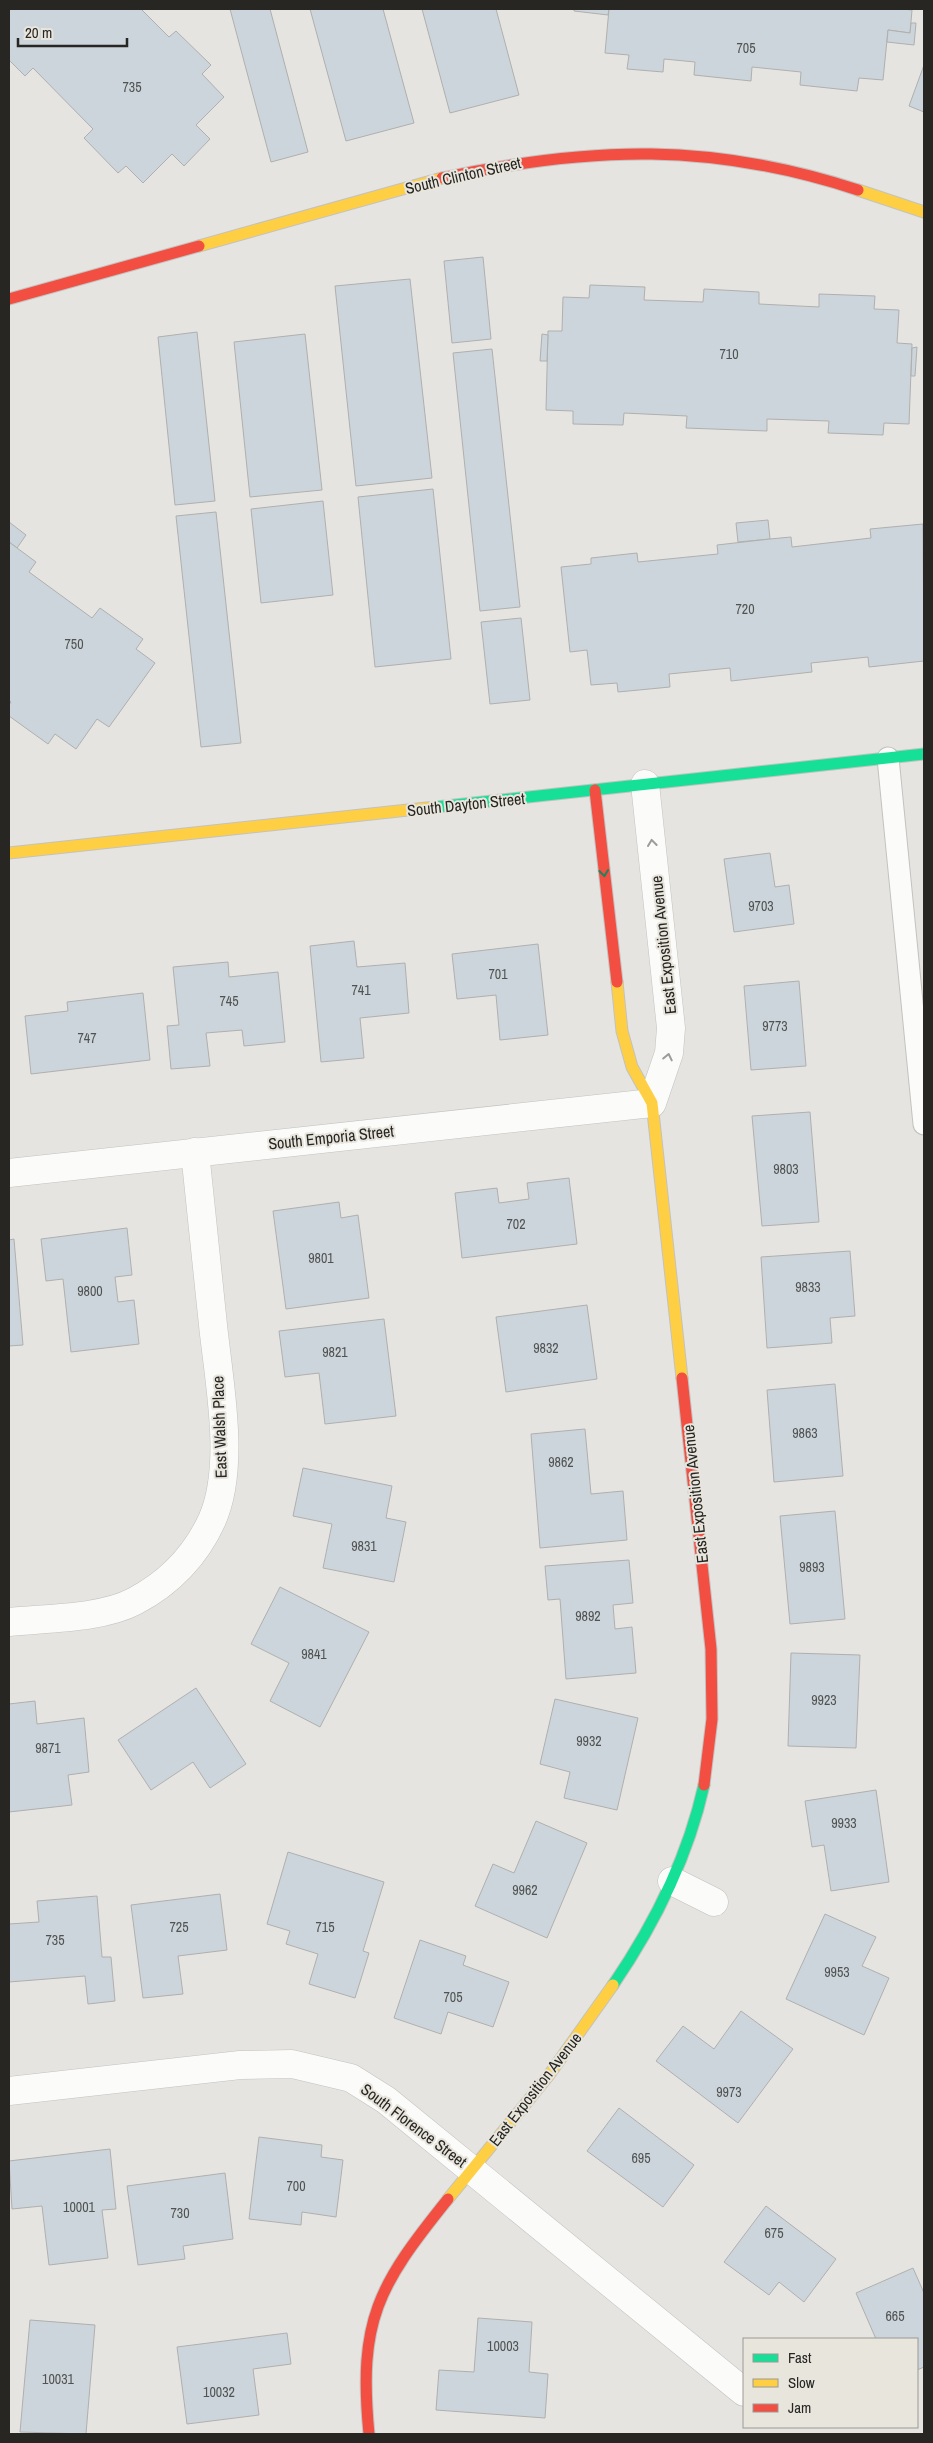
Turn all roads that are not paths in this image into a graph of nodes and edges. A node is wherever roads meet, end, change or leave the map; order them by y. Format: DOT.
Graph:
graph roads {
  1 [pos="924,212"];
  2 [pos="9,299"];
  3 [pos="924,754"];
  4 [pos="888,758"];
  5 [pos="645,784"];
  6 [pos="595,790"];
  7 [pos="9,853"];
  8 [pos="652,1103"];
  9 [pos="924,1124"];
  10 [pos="195,1152"];
  11 [pos="9,1173"];
  12 [pos="9,1622"];
  13 [pos="672,1881"];
  14 [pos="714,1902"];
  15 [pos="9,2091"];
  16 [pos="472,2169"];
  17 [pos="743,2391"];
  18 [pos="369,2434"];
  1 -- 2 [label="street, South Clinton Street"];
  3 -- 4 [label="street, South Dayton Street"];
  4 -- 5 [label="street, South Dayton Street"];
  4 -- 9 [label="lane"];
  5 -- 6 [label="street, South Dayton Street"];
  8 -- 5 [label="street, East Exposition Avenue, one-way"];
  6 -- 7 [label="street, South Dayton Street"];
  6 -- 8 [label="street, East Exposition Avenue, one-way"];
  8 -- 10 [label="street, South Emporia Street"];
  8 -- 13 [label="street, East Exposition Avenue"];
  10 -- 11 [label="street, South Emporia Street"];
  10 -- 12 [label="street, East Walsh Place"];
  13 -- 14 [label="street"];
  13 -- 16 [label="street, East Exposition Avenue"];
  15 -- 16 [label="street, South Florence Street"];
  16 -- 17 [label="street, South Florence Street"];
  16 -- 18 [label="street, East Exposition Avenue"];
}
